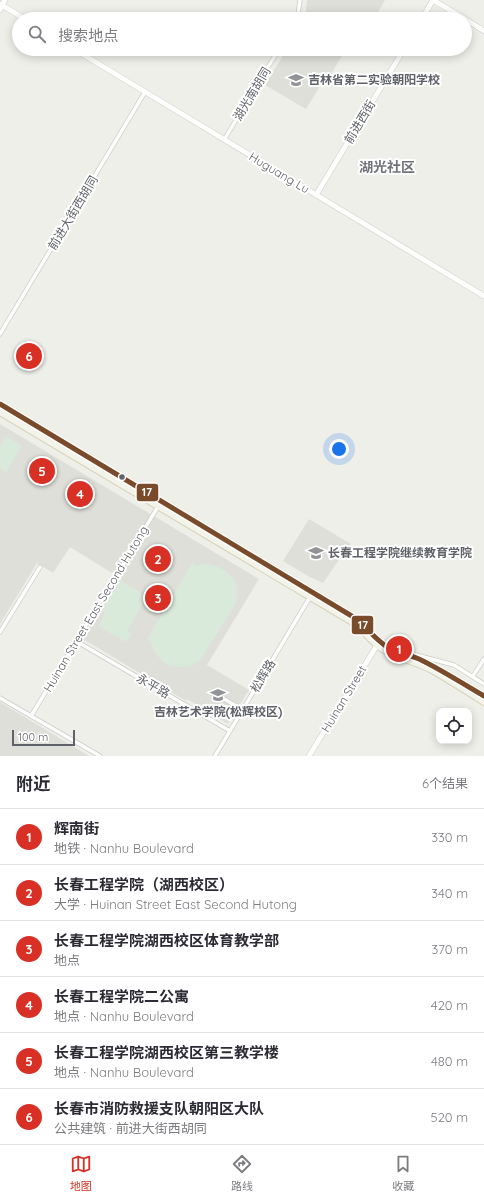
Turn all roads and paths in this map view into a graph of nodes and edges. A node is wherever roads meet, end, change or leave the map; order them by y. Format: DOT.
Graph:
graph roads {
  1 [pos="300,0"];
  2 [pos="433,0"];
  3 [pos="2,5"];
  4 [pos="14,12"];
  5 [pos="298,12"];
  6 [pos="426,12"];
  7 [pos="453,12"];
  8 [pos="472,23"];
  9 [pos="484,31"];
  10 [pos="86,56"];
  11 [pos="275,56"];
  12 [pos="400,56"];
  13 [pos="145,92"];
  14 [pos="224,140"];
  15 [pos="316,195"];
  16 [pos="484,296"];
  17 [pos="0,334"];
  18 [pos="0,404"];
  19 [pos="0,412"];
  20 [pos="159,504"];
  21 [pos="40,567"];
  22 [pos="310,596"];
  23 [pos="0,632"];
  24 [pos="76,641"];
  25 [pos="378,643"];
  26 [pos="401,652"];
  27 [pos="484,659"];
  28 [pos="473,676"];
  29 [pos="484,684"];
  30 [pos="214,693"];
  31 [pos="484,696"];
  32 [pos="0,698"];
  33 [pos="484,702"];
  34 [pos="243,710"];
  35 [pos="31,716"];
  36 [pos="230,731"];
  37 [pos="100,756"];
  38 [pos="215,756"];
  39 [pos="310,756"];
  1 -- 5 [label="street"];
  2 -- 6 [label="street"];
  2 -- 7 [label="street"];
  3 -- 4 [label="street"];
  8 -- 9 [label="street"];
  10 -- 13 [label="street, Huguang Lu"];
  11 -- 14 [label="street, 湖光南胡同"];
  12 -- 15 [label="street, 前进西街"];
  13 -- 14 [label="street, Huguang Lu"];
  13 -- 17 [label="street, 前进大街西胡同"];
  14 -- 15 [label="street, Huguang Lu"];
  15 -- 16 [label="street, Huguang Lu"];
  18 -- 20 [label="main road"];
  19 -- 20 [label="main road"];
  20 -- 22 [label="main road"];
  20 -- 24 [label="street, Huinan Street East Second Hutong"];
  20 -- 25 [label="main road"];
  21 -- 23 [label="street"];
  22 -- 25 [label="main road"];
  22 -- 34 [label="street, 松辉路"];
  24 -- 35 [label="street, Huinan Street East Second Hutong"];
  24 -- 36 [label="street, 永平路"];
  25 -- 26 [label="main road"];
  25 -- 33 [label="main road"];
  25 -- 39 [label="street, Huinan Street"];
  26 -- 28 [label="street"];
  26 -- 31 [label="main road"];
  27 -- 28 [label="street"];
  28 -- 29 [label="street"];
  30 -- 34 [label="street"];
  32 -- 35 [label="street"];
  34 -- 36 [label="street, 松辉路"];
  35 -- 37 [label="street"];
  36 -- 38 [label="street, 松辉路"];
}
